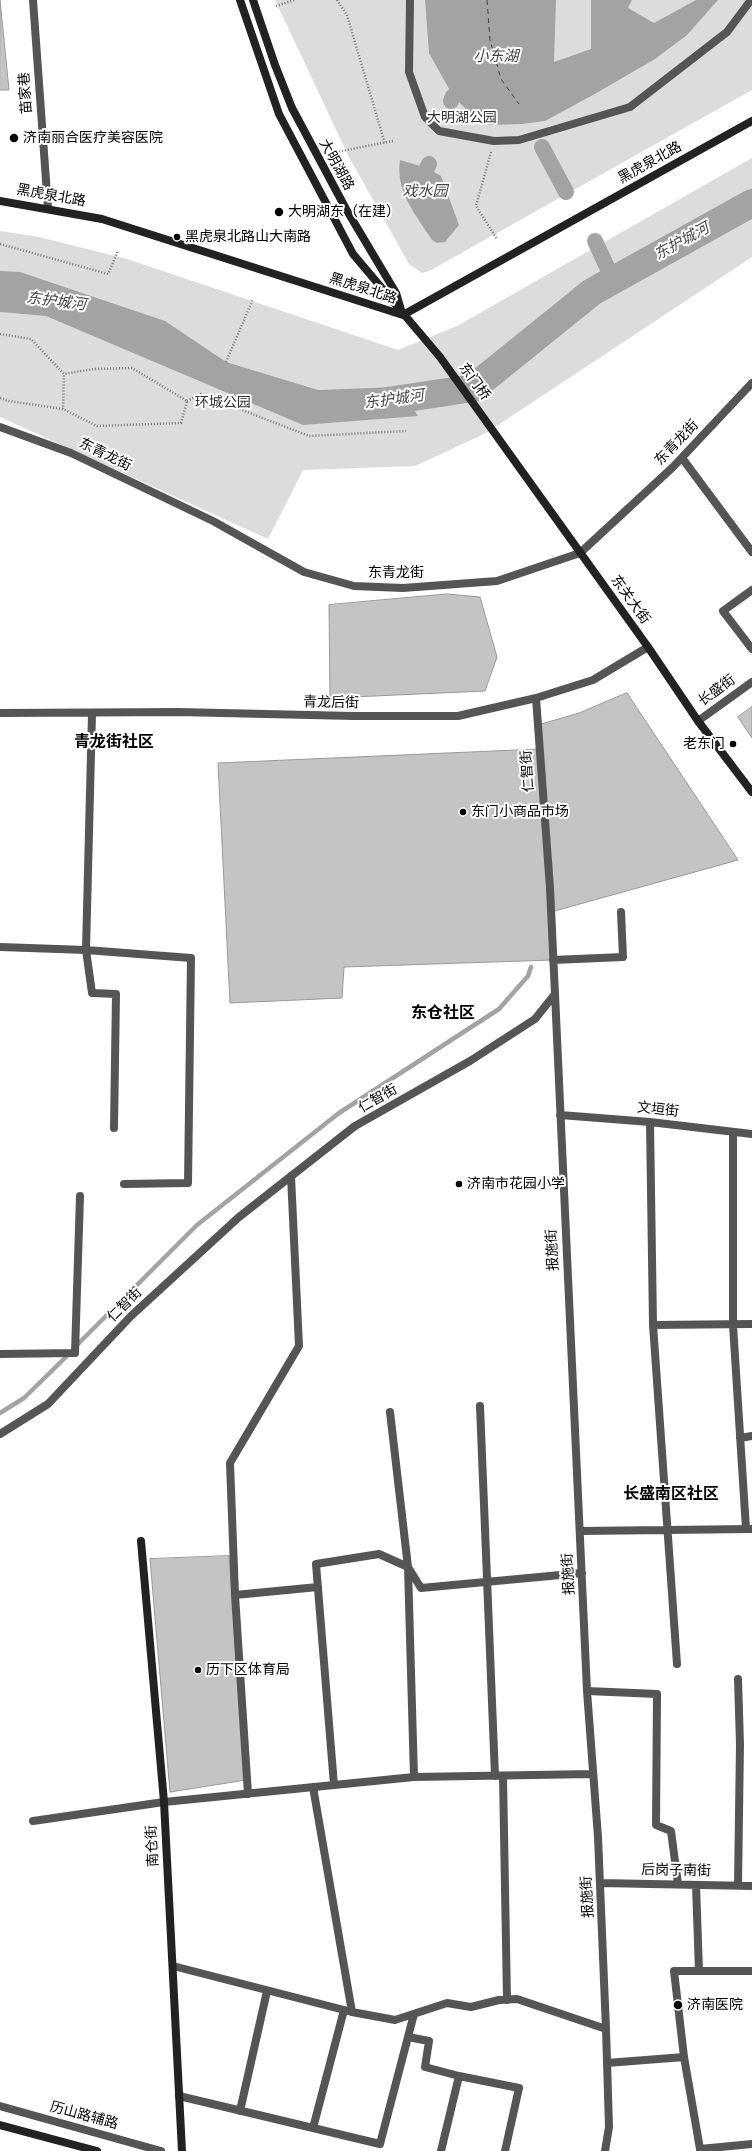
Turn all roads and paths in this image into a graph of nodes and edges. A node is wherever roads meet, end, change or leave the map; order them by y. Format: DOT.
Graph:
graph roads {
  1 [pos="32,0"];
  2 [pos="240,0"];
  3 [pos="253,0"];
  4 [pos="294,0"];
  5 [pos="337,0"];
  6 [pos="410,0"];
  7 [pos="751,0"];
  8 [pos="276,6"];
  9 [pos="752,122"];
  10 [pos="394,141"];
  11 [pos="494,141"];
  12 [pos="385,144"];
  13 [pos="336,152"];
  14 [pos="0,201"];
  15 [pos="48,208"];
  16 [pos="496,239"];
  17 [pos="0,244"];
  18 [pos="118,251"];
  19 [pos="253,299"];
  20 [pos="403,315"];
  21 [pos="0,334"];
  22 [pos="226,362"];
  23 [pos="64,374"];
  24 [pos="752,383"];
  25 [pos="0,398"];
  26 [pos="187,401"];
  27 [pos="62,409"];
  28 [pos="486,422"];
  29 [pos="0,427"];
  30 [pos="406,431"];
  31 [pos="682,458"];
  32 [pos="752,552"];
  33 [pos="580,553"];
  34 [pos="752,590"];
  35 [pos="648,647"];
  36 [pos="752,649"];
  37 [pos="752,682"];
  38 [pos="536,698"];
  39 [pos="0,713"];
  40 [pos="92,714"];
  41 [pos="698,721"];
  42 [pos="752,792"];
  43 [pos="621,912"];
  44 [pos="0,947"];
  45 [pos="86,950"];
  46 [pos="553,960"];
  47 [pos="555,994"];
  48 [pos="560,1115"];
  49 [pos="650,1122"];
  50 [pos="114,1128"];
  51 [pos="733,1132"];
  52 [pos="752,1134"];
  53 [pos="292,1176"];
  54 [pos="124,1184"];
  55 [pos="80,1196"];
  56 [pos="752,1324"];
  57 [pos="653,1325"];
  58 [pos="733,1325"];
  59 [pos="0,1354"];
  60 [pos="480,1406"];
  61 [pos="390,1412"];
  62 [pos="0,1434"];
  63 [pos="752,1436"];
  64 [pos="740,1438"];
  65 [pos="749,1529"];
  66 [pos="669,1531"];
  67 [pos="580,1532"];
  68 [pos="140,1540"];
  69 [pos="408,1567"];
  70 [pos="582,1573"];
  71 [pos="487,1583"];
  72 [pos="318,1587"];
  73 [pos="235,1595"];
  74 [pos="677,1664"];
  75 [pos="738,1679"];
  76 [pos="587,1691"];
  77 [pos="593,1774"];
  78 [pos="499,1776"];
  79 [pos="414,1777"];
  80 [pos="334,1785"];
  81 [pos="313,1787"];
  82 [pos="248,1794"];
  83 [pos="164,1802"];
  84 [pos="33,1821"];
  85 [pos="600,1884"];
  86 [pos="678,1884"];
  87 [pos="696,1884"];
  88 [pos="738,1885"];
  89 [pos="752,1886"];
  90 [pos="173,1966"];
  91 [pos="699,1971"];
  92 [pos="752,1971"];
  93 [pos="267,1991"];
  94 [pos="506,2000"];
  95 [pos="344,2010"];
  96 [pos="352,2012"];
  97 [pos="414,2014"];
  98 [pos="606,2029"];
  99 [pos="408,2037"];
  100 [pos="684,2057"];
  101 [pos="607,2063"];
  102 [pos="459,2076"];
  103 [pos="179,2096"];
  104 [pos="0,2106"];
  105 [pos="240,2111"];
  106 [pos="0,2125"];
  107 [pos="313,2128"];
  108 [pos="752,2144"];
  109 [pos="700,2150"];
  110 [pos="97,2151"];
  111 [pos="161,2151"];
  112 [pos="182,2151"];
  113 [pos="441,2151"];
  114 [pos="505,2151"];
  115 [pos="605,2151"];
  1 -- 15 [label="street, 苗家巷"];
  2 -- 20 [label="main road, 大明湖路"];
  3 -- 20 [label="main road, 大明湖路"];
  4 -- 8 [label="path"];
  5 -- 12 [label="path"];
  6 -- 11 [label="street"];
  7 -- 11 [label="street"];
  9 -- 20 [label="main road, 黑虎泉北路"];
  10 -- 12 [label="path"];
  11 -- 16 [label="path"];
  12 -- 13 [label="path"];
  14 -- 15 [label="main road, 黑虎泉北路"];
  15 -- 20 [label="main road, 黑虎泉北路"];
  17 -- 18 [label="path"];
  19 -- 22 [label="path"];
  20 -- 28 [label="main road, 东门桥"];
  21 -- 23 [label="path"];
  23 -- 26 [label="path"];
  23 -- 27 [label="path"];
  24 -- 31 [label="street, 东青龙街"];
  25 -- 27 [label="path"];
  26 -- 27 [label="path"];
  26 -- 30 [label="path"];
  28 -- 33 [label="main road, 东关大街"];
  29 -- 33 [label="street, 东青龙街"];
  31 -- 32 [label="street"];
  31 -- 33 [label="street, 东青龙街"];
  33 -- 35 [label="main road, 东关大街"];
  34 -- 36 [label="street"];
  35 -- 38 [label="street, 青龙后街"];
  35 -- 41 [label="main road, 东关大街"];
  37 -- 41 [label="street, 长盛街"];
  38 -- 40 [label="street, 青龙后街"];
  38 -- 46 [label="street, 仁智街"];
  39 -- 40 [label="street, 青龙后街"];
  40 -- 45 [label="street"];
  41 -- 42 [label="main road, 东关大街"];
  43 -- 46 [label="street"];
  44 -- 45 [label="street"];
  45 -- 50 [label="street"];
  45 -- 54 [label="street"];
  46 -- 47 [label="street, 仁智街"];
  47 -- 48 [label="street, 报施街"];
  47 -- 53 [label="street, 仁智街"];
  48 -- 49 [label="street, 文垣街"];
  48 -- 67 [label="street, 报施街"];
  49 -- 51 [label="street, 文垣街"];
  49 -- 57 [label="street"];
  51 -- 52 [label="street, 文垣街"];
  51 -- 58 [label="street"];
  53 -- 62 [label="street, 仁智街"];
  53 -- 73 [label="street"];
  55 -- 59 [label="street"];
  56 -- 58 [label="street"];
  57 -- 58 [label="street"];
  57 -- 66 [label="street"];
  58 -- 64 [label="street"];
  60 -- 71 [label="street"];
  61 -- 69 [label="street"];
  63 -- 64 [label="street"];
  64 -- 65 [label="street"];
  65 -- 66 [label="street"];
  66 -- 67 [label="street"];
  66 -- 74 [label="street"];
  67 -- 70 [label="street, 报施街"];
  68 -- 83 [label="main road, 南仓街"];
  69 -- 71 [label="street"];
  69 -- 72 [label="street"];
  69 -- 79 [label="street"];
  70 -- 71 [label="street"];
  70 -- 76 [label="street, 报施街"];
  71 -- 78 [label="street"];
  72 -- 73 [label="street"];
  72 -- 80 [label="street"];
  73 -- 82 [label="street"];
  75 -- 88 [label="street"];
  76 -- 77 [label="street, 报施街"];
  76 -- 86 [label="street"];
  77 -- 78 [label="street"];
  77 -- 85 [label="street, 报施街"];
  78 -- 79 [label="street"];
  78 -- 94 [label="street"];
  79 -- 80 [label="street"];
  80 -- 81 [label="street"];
  81 -- 82 [label="street"];
  81 -- 96 [label="street"];
  82 -- 83 [label="street"];
  83 -- 84 [label="street"];
  83 -- 90 [label="main road, 南仓街"];
  85 -- 86 [label="street, 后岗子南街"];
  85 -- 98 [label="street, 报施街"];
  86 -- 87 [label="street, 后岗子南街"];
  87 -- 88 [label="street, 后岗子南街"];
  87 -- 91 [label="street"];
  88 -- 89 [label="street, 后岗子南街"];
  90 -- 93 [label="street"];
  90 -- 103 [label="main road, 南仓街"];
  91 -- 92 [label="street"];
  91 -- 100 [label="street"];
  93 -- 95 [label="street"];
  93 -- 105 [label="street"];
  94 -- 97 [label="street"];
  94 -- 98 [label="street"];
  95 -- 96 [label="street"];
  95 -- 107 [label="street"];
  96 -- 97 [label="street"];
  97 -- 99 [label="street"];
  98 -- 101 [label="street, 报施街"];
  99 -- 102 [label="street"];
  99 -- 107 [label="street"];
  100 -- 101 [label="street"];
  100 -- 109 [label="street"];
  101 -- 115 [label="street, 报施街"];
  102 -- 113 [label="street"];
  102 -- 114 [label="street"];
  103 -- 105 [label="street"];
  103 -- 112 [label="main road, 南仓街"];
  104 -- 111 [label="street, 历山路辅路"];
  105 -- 107 [label="street"];
  106 -- 110 [label="main road"];
  108 -- 109 [label="street"];
}
